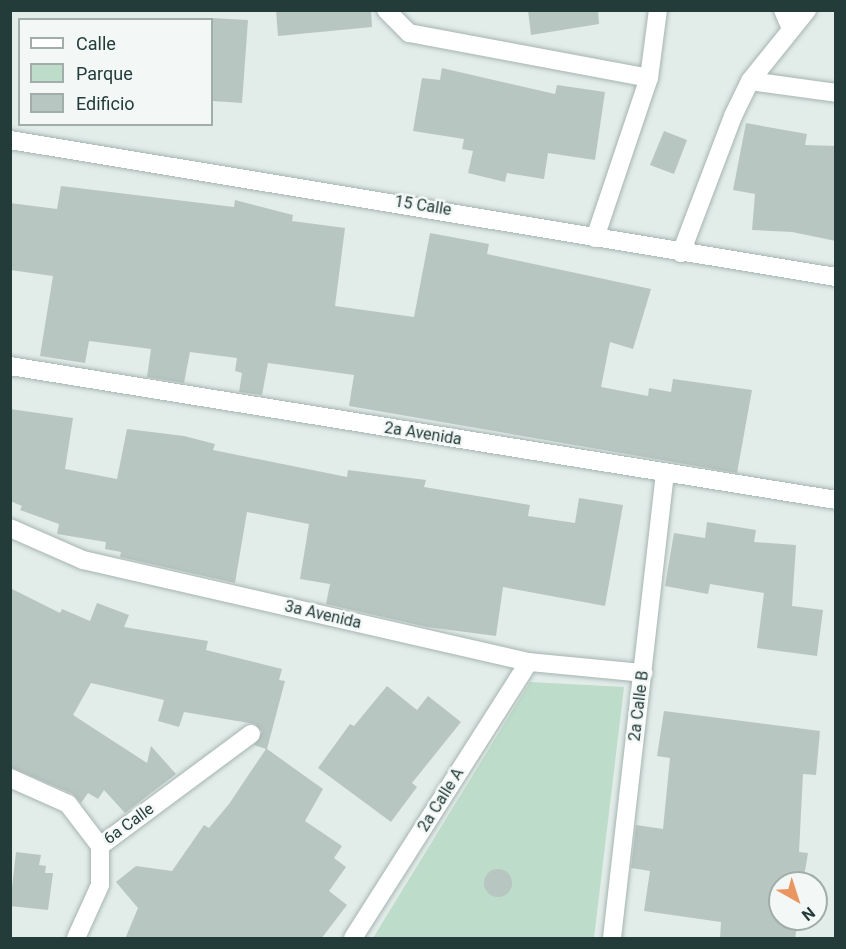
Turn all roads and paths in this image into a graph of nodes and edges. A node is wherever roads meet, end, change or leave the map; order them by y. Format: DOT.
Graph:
graph roads {
  1 [pos="386,10"];
  2 [pos="658,10"];
  3 [pos="783,10"];
  4 [pos="807,10"];
  5 [pos="791,29"];
  6 [pos="649,78"];
  7 [pos="750,81"];
  8 [pos="836,93"];
  9 [pos="10,140"];
  10 [pos="595,238"];
  11 [pos="681,253"];
  12 [pos="836,277"];
  13 [pos="10,366"];
  14 [pos="665,474"];
  15 [pos="836,500"];
  16 [pos="10,528"];
  17 [pos="529,662"];
  18 [pos="643,674"];
  19 [pos="251,734"];
  20 [pos="10,778"];
  21 [pos="100,846"];
  22 [pos="76,939"];
  23 [pos="353,939"];
  24 [pos="612,939"];
  1 -- 6 [label="street"];
  2 -- 6 [label="street"];
  3 -- 5 [label="street"];
  4 -- 5 [label="street"];
  5 -- 7 [label="street"];
  6 -- 10 [label="street"];
  7 -- 8 [label="street"];
  7 -- 11 [label="street"];
  9 -- 10 [label="street, 15 Calle"];
  10 -- 11 [label="street, 15 Calle"];
  11 -- 12 [label="street, 15 Calle"];
  13 -- 14 [label="street, 2a Avenida"];
  14 -- 15 [label="street, 2a Avenida"];
  14 -- 18 [label="street, 2a Calle B"];
  16 -- 17 [label="street, 3a Avenida"];
  17 -- 18 [label="street, 3a Avenida"];
  17 -- 23 [label="street, 2a Calle A"];
  18 -- 24 [label="street, 2a Calle B"];
  19 -- 21 [label="street, 6a Calle"];
  20 -- 21 [label="street, 6a Calle"];
  21 -- 22 [label="street"];
}
